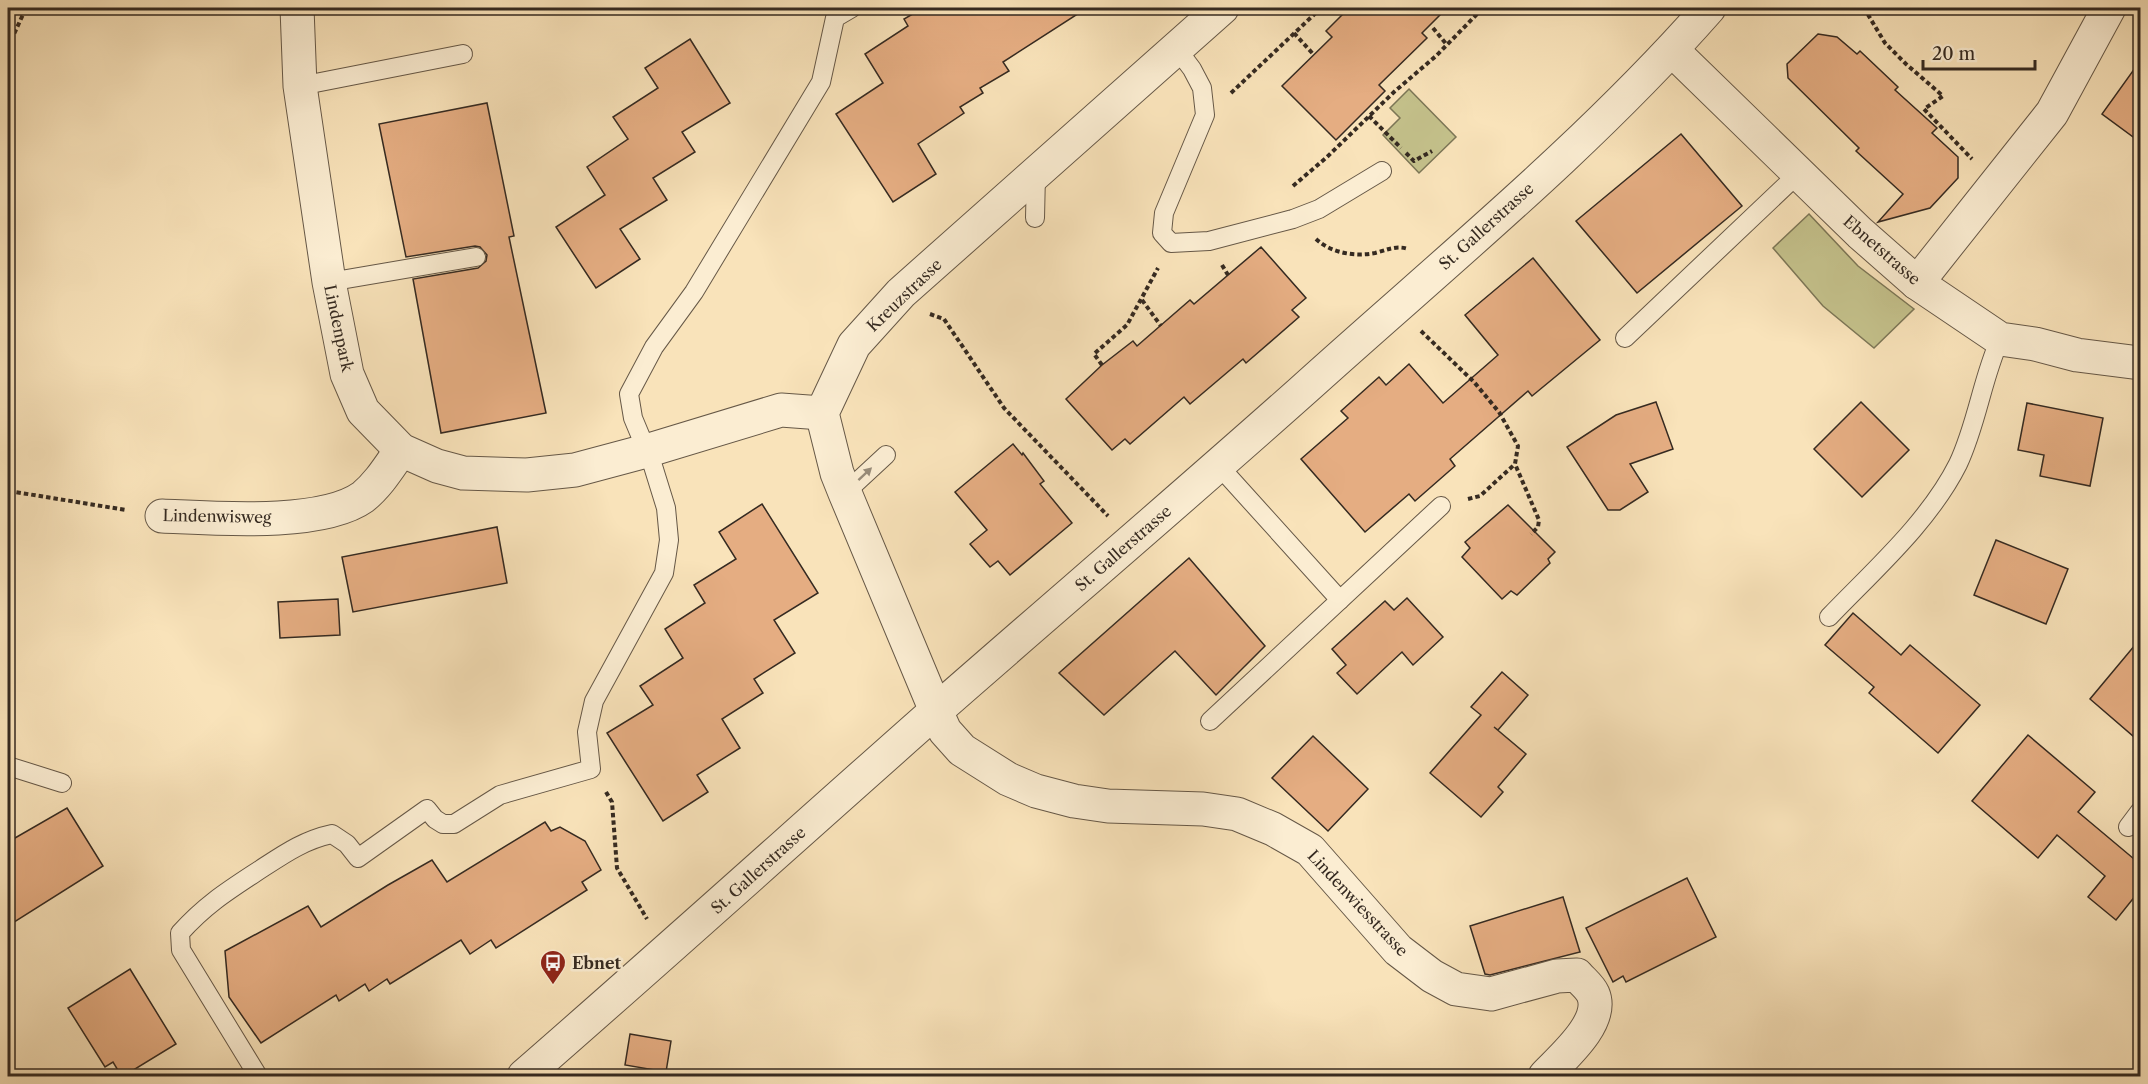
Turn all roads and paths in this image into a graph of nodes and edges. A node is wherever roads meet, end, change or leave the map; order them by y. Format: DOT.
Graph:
graph roads {
  1 [pos="26,8"];
  2 [pos="297,8"];
  3 [pos="852,8"];
  4 [pos="1222,8"];
  5 [pos="1321,8"];
  6 [pos="1483,8"];
  7 [pos="1709,8"];
  8 [pos="1864,8"];
  9 [pos="2109,8"];
  10 [pos="1433,28"];
  11 [pos="1294,33"];
  12 [pos="1447,45"];
  13 [pos="8,47"];
  14 [pos="1177,49"];
  15 [pos="1672,50"];
  16 [pos="463,54"];
  17 [pos="1314,55"];
  18 [pos="300,86"];
  19 [pos="1233,91"];
  20 [pos="1369,116"];
  21 [pos="1432,151"];
  22 [pos="1382,171"];
  23 [pos="1799,173"];
  24 [pos="1036,174"];
  25 [pos="1996,183"];
  26 [pos="1035,218"];
  27 [pos="1293,219"];
  28 [pos="1171,243"];
  29 [pos="1417,253"];
  30 [pos="476,257"];
  31 [pos="329,282"];
  32 [pos="1917,283"];
  33 [pos="1142,300"];
  34 [pos="922,310"];
  35 [pos="8,317"];
  36 [pos="1414,325"];
  37 [pos="1161,326"];
  38 [pos="1625,339"];
  39 [pos="2000,339"];
  40 [pos="2140,363"];
  41 [pos="1102,365"];
  42 [pos="822,413"];
  43 [pos="401,450"];
  44 [pos="646,451"];
  45 [pos="886,455"];
  46 [pos="1515,464"];
  47 [pos="1219,466"];
  48 [pos="8,493"];
  49 [pos="845,493"];
  50 [pos="1441,506"];
  51 [pos="162,516"];
  52 [pos="1113,520"];
  53 [pos="1531,534"];
  54 [pos="1340,600"];
  55 [pos="1829,617"];
  56 [pos="936,711"];
  57 [pos="1210,721"];
  58 [pos="8,766"];
  59 [pos="591,769"];
  60 [pos="62,783"];
  61 [pos="2140,811"];
  62 [pos="2128,827"];
  63 [pos="647,919"];
  64 [pos="258,1077"];
  65 [pos="524,1077"];
  66 [pos="1545,1077"];
  1 -- 13 [label="path"];
  2 -- 18 [label="street, Lindenpark"];
  3 -- 44 [label="lane"];
  4 -- 14 [label="street, Kreuzstrasse"];
  5 -- 11 [label="path"];
  6 -- 12 [label="path"];
  7 -- 15 [label="street, St. Gallerstrasse"];
  8 -- 25 [label="path"];
  9 -- 25 [label="street"];
  10 -- 12 [label="path"];
  11 -- 17 [label="path"];
  11 -- 19 [label="path"];
  12 -- 20 [label="path"];
  14 -- 24 [label="street, Kreuzstrasse"];
  14 -- 28 [label="lane"];
  15 -- 23 [label="street, Ebnetstrasse"];
  15 -- 47 [label="street, St. Gallerstrasse"];
  16 -- 18 [label="lane"];
  18 -- 31 [label="street, Lindenpark"];
  20 -- 21 [label="path"];
  20 -- 27 [label="path"];
  22 -- 27 [label="lane"];
  23 -- 32 [label="street, Ebnetstrasse"];
  23 -- 38 [label="lane"];
  24 -- 26 [label="lane"];
  24 -- 42 [label="street, Kreuzstrasse"];
  25 -- 32 [label="street"];
  27 -- 28 [label="lane"];
  27 -- 29 [label="path"];
  28 -- 33 [label="path"];
  30 -- 31 [label="lane"];
  31 -- 43 [label="street, Lindenpark"];
  32 -- 39 [label="street, Ebnetstrasse"];
  33 -- 37 [label="path"];
  33 -- 41 [label="path"];
  34 -- 52 [label="path"];
  35 -- 48 [label="path"];
  36 -- 46 [label="path"];
  39 -- 40 [label="street, Ebnetstrasse"];
  39 -- 55 [label="lane"];
  42 -- 44 [label="street, Lindenpark"];
  42 -- 49 [label="street"];
  43 -- 44 [label="street, Lindenpark"];
  43 -- 51 [label="street, Lindenwisweg"];
  44 -- 59 [label="lane"];
  49 -- 45 [label="lane, one-way"];
  46 -- 50 [label="path"];
  46 -- 53 [label="path"];
  47 -- 54 [label="lane"];
  47 -- 56 [label="street, St. Gallerstrasse"];
  48 -- 51 [label="path, Lindenwisweg"];
  49 -- 56 [label="street"];
  50 -- 54 [label="lane"];
  54 -- 57 [label="lane"];
  56 -- 65 [label="street, St. Gallerstrasse"];
  56 -- 66 [label="street, Lindenwiesstrasse"];
  58 -- 60 [label="lane"];
  59 -- 63 [label="path"];
  59 -- 64 [label="lane"];
  61 -- 62 [label="lane"];
}
